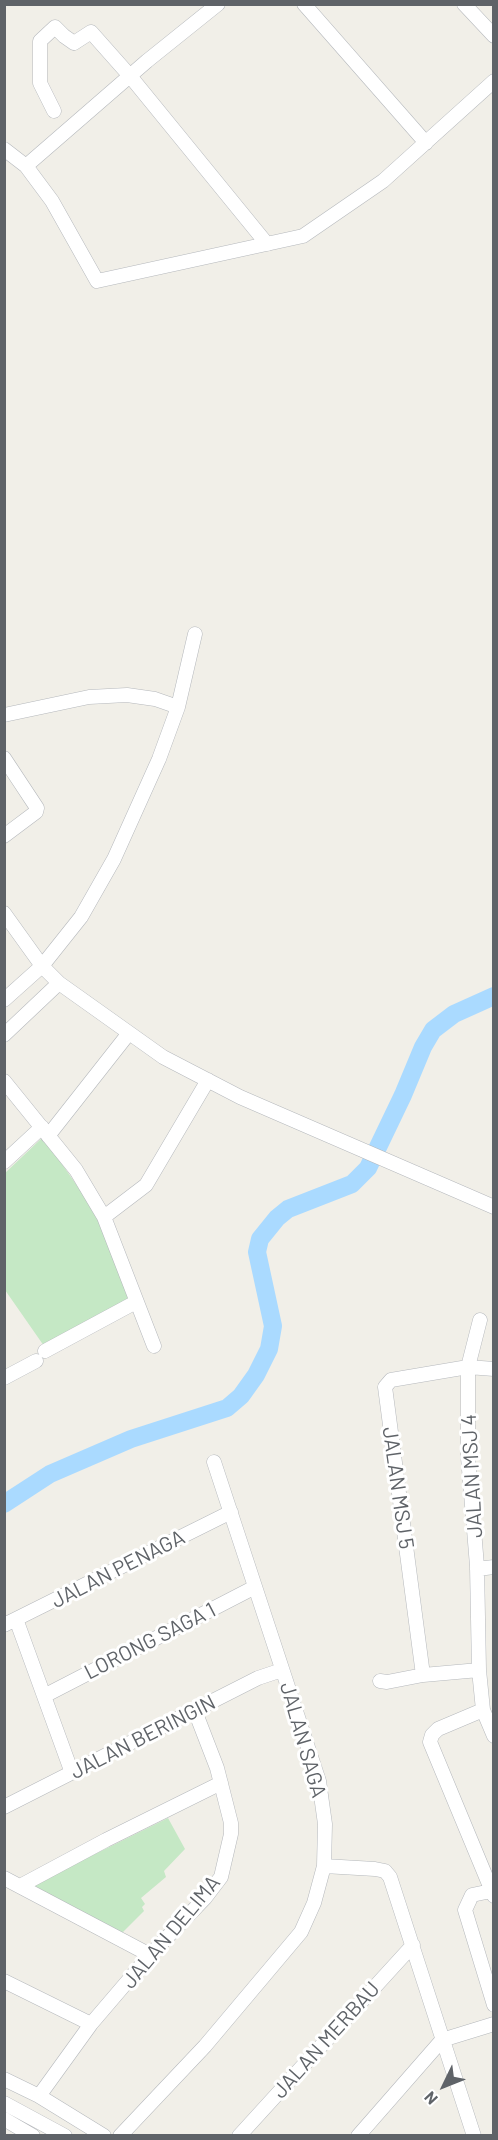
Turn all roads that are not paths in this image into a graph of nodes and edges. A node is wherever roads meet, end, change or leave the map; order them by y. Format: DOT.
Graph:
graph roads {
  1 [pos="218,4"];
  2 [pos="304,4"];
  3 [pos="464,4"];
  4 [pos="494,36"];
  5 [pos="130,76"];
  6 [pos="494,81"];
  7 [pos="54,111"];
  8 [pos="426,143"];
  9 [pos="4,149"];
  10 [pos="26,166"];
  11 [pos="267,244"];
  12 [pos="195,634"];
  13 [pos="178,707"];
  14 [pos="4,715"];
  15 [pos="4,758"];
  16 [pos="4,836"];
  17 [pos="4,913"];
  18 [pos="42,966"];
  19 [pos="59,983"];
  20 [pos="4,1000"];
  21 [pos="129,1033"];
  22 [pos="4,1035"];
  23 [pos="208,1080"];
  24 [pos="4,1081"];
  25 [pos="45,1132"];
  26 [pos="4,1162"];
  27 [pos="494,1207"];
  28 [pos="104,1216"];
  29 [pos="136,1302"];
  30 [pos="480,1320"];
  31 [pos="154,1346"];
  32 [pos="468,1367"];
  33 [pos="494,1369"];
  34 [pos="7,1373"];
  35 [pos="214,1462"];
  36 [pos="231,1512"];
  37 [pos="494,1567"];
  38 [pos="477,1569"];
  39 [pos="255,1587"];
  40 [pos="10,1622"];
  41 [pos="282,1670"];
  42 [pos="478,1670"];
  43 [pos="423,1675"];
  44 [pos="380,1681"];
  45 [pos="44,1696"];
  46 [pos="483,1710"];
  47 [pos="195,1711"];
  48 [pos="494,1736"];
  49 [pos="72,1773"];
  50 [pos="221,1783"];
  51 [pos="4,1807"];
  52 [pos="324,1866"];
  53 [pos="4,1878"];
  54 [pos="20,1886"];
  55 [pos="492,1894"];
  56 [pos="412,1945"];
  57 [pos="150,1955"];
  58 [pos="4,1980"];
  59 [pos="494,2005"];
  60 [pos="91,2024"];
  61 [pos="494,2024"];
  62 [pos="442,2040"];
  63 [pos="4,2079"];
  64 [pos="39,2096"];
  65 [pos="4,2103"];
  66 [pos="4,2119"];
  67 [pos="240,2135"];
  68 [pos="33,2136"];
  69 [pos="65,2136"];
  70 [pos="104,2136"];
  71 [pos="120,2136"];
  72 [pos="358,2136"];
  73 [pos="474,2136"];
  1 -- 5 [label="street"];
  2 -- 8 [label="street"];
  3 -- 4 [label="street"];
  5 -- 7 [label="street"];
  5 -- 10 [label="street"];
  5 -- 11 [label="street"];
  6 -- 8 [label="street"];
  8 -- 11 [label="street"];
  9 -- 10 [label="street"];
  10 -- 11 [label="street"];
  12 -- 13 [label="street"];
  13 -- 14 [label="street"];
  13 -- 18 [label="street"];
  15 -- 16 [label="street"];
  17 -- 18 [label="street"];
  18 -- 19 [label="street"];
  18 -- 20 [label="street"];
  19 -- 21 [label="street"];
  19 -- 22 [label="street"];
  21 -- 23 [label="street"];
  21 -- 25 [label="street"];
  23 -- 27 [label="street"];
  23 -- 28 [label="street"];
  24 -- 25 [label="street"];
  25 -- 26 [label="street"];
  25 -- 28 [label="street"];
  28 -- 29 [label="street"];
  29 -- 31 [label="street"];
  29 -- 34 [label="street"];
  30 -- 32 [label="street, JALAN MSJ 4"];
  32 -- 33 [label="street, JALAN MSJ 5"];
  32 -- 38 [label="street, JALAN MSJ 4"];
  32 -- 43 [label="street, JALAN MSJ 5"];
  35 -- 36 [label="street, JALAN SAGA"];
  36 -- 39 [label="street, JALAN SAGA"];
  36 -- 40 [label="street, JALAN PENAGA"];
  37 -- 38 [label="street"];
  38 -- 42 [label="street, JALAN MSJ 4"];
  39 -- 41 [label="street, JALAN SAGA"];
  39 -- 45 [label="street, LORONG SAGA 1"];
  40 -- 45 [label="street"];
  41 -- 47 [label="street, JALAN BERINGIN"];
  41 -- 52 [label="street, JALAN SAGA"];
  42 -- 43 [label="street"];
  42 -- 46 [label="street, JALAN MSJ 4"];
  43 -- 44 [label="street"];
  45 -- 49 [label="street"];
  46 -- 48 [label="street, JALAN MSJ 4"];
  46 -- 55 [label="street"];
  47 -- 49 [label="street, JALAN BERINGIN"];
  47 -- 50 [label="street, JALAN DELIMA"];
  49 -- 51 [label="street, JALAN BERINGIN"];
  50 -- 54 [label="street"];
  50 -- 57 [label="street, JALAN DELIMA"];
  52 -- 56 [label="street"];
  52 -- 71 [label="street, JALAN SAGA"];
  53 -- 54 [label="street"];
  54 -- 57 [label="street"];
  55 -- 59 [label="street"];
  56 -- 62 [label="street"];
  56 -- 67 [label="street, JALAN MERBAU"];
  57 -- 60 [label="street, JALAN DELIMA"];
  58 -- 60 [label="street"];
  60 -- 64 [label="street, JALAN DELIMA"];
  61 -- 62 [label="street"];
  62 -- 72 [label="street"];
  62 -- 73 [label="street"];
  63 -- 64 [label="street"];
  64 -- 70 [label="street"];
  65 -- 69 [label="street"];
  66 -- 68 [label="street"];
}
